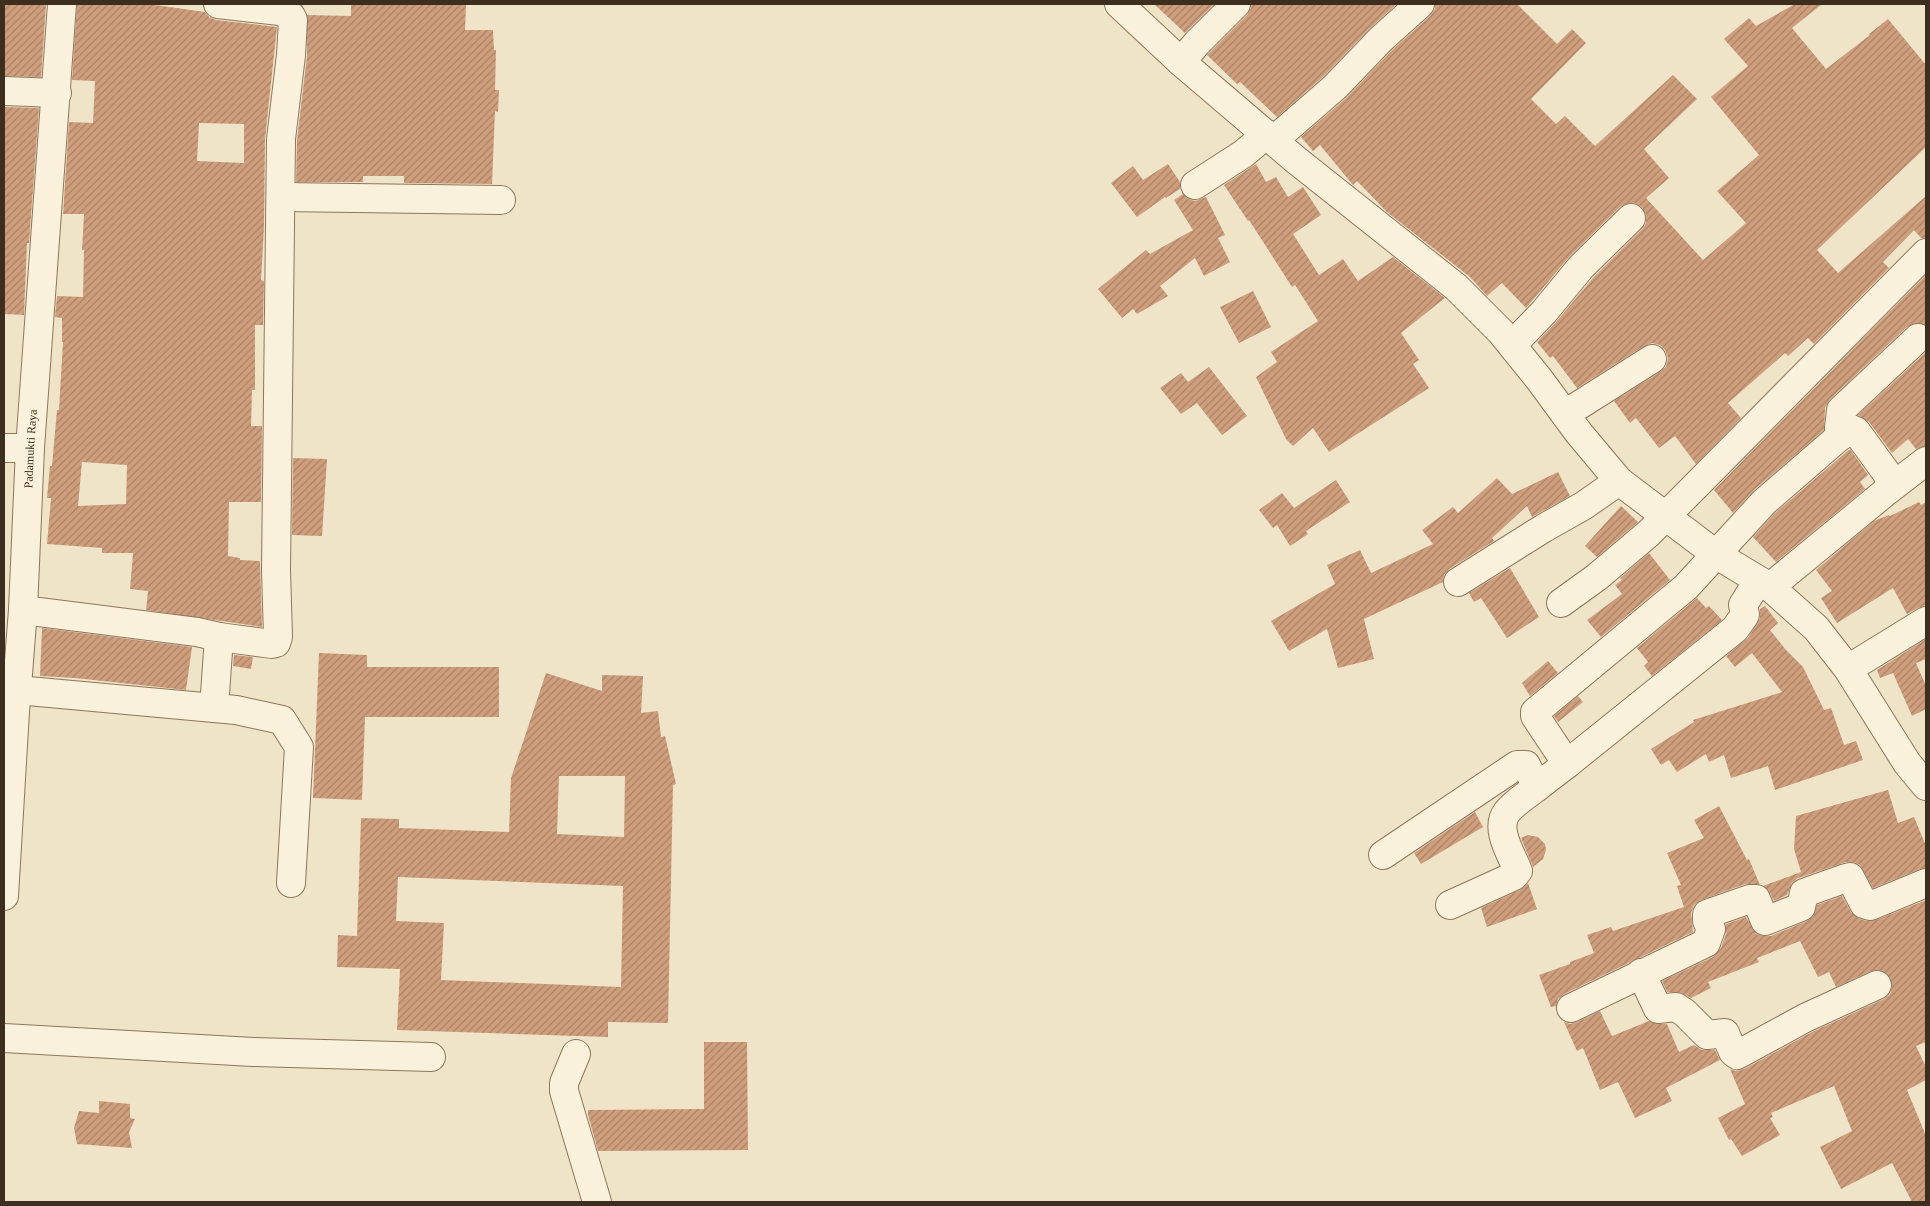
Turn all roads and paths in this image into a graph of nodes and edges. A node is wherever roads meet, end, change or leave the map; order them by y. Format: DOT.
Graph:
graph roads {
  1 [pos="62,4"];
  2 [pos="218,4"];
  3 [pos="1119,4"];
  4 [pos="1236,4"];
  5 [pos="1420,4"];
  6 [pos="1181,62"];
  7 [pos="4,91"];
  8 [pos="56,93"];
  9 [pos="1261,142"];
  10 [pos="1194,185"];
  11 [pos="281,197"];
  12 [pos="502,200"];
  13 [pos="1632,218"];
  14 [pos="1926,253"];
  15 [pos="1918,338"];
  16 [pos="1512,346"];
  17 [pos="1652,360"];
  18 [pos="1565,414"];
  19 [pos="1844,434"];
  20 [pos="17,448"];
  21 [pos="1926,461"];
  22 [pos="1615,484"];
  23 [pos="1888,490"];
  24 [pos="1658,523"];
  25 [pos="1712,560"];
  26 [pos="1458,582"];
  27 [pos="1756,591"];
  28 [pos="1561,603"];
  29 [pos="23,610"];
  30 [pos="1926,621"];
  31 [pos="219,637"];
  32 [pos="12,639"];
  33 [pos="1848,669"];
  34 [pos="12,704"];
  35 [pos="214,708"];
  36 [pos="1917,759"];
  37 [pos="1567,764"];
  38 [pos="1926,786"];
  39 [pos="1537,787"];
  40 [pos="1383,855"];
  41 [pos="291,883"];
  42 [pos="1926,883"];
  43 [pos="4,896"];
  44 [pos="1450,905"];
  45 [pos="1642,973"];
  46 [pos="1877,985"];
  47 [pos="1571,1008"];
  48 [pos="4,1038"];
  49 [pos="576,1054"];
  50 [pos="431,1057"];
  51 [pos="597,1202"];
  1 -- 8 [label="street, Padamukti Raya"];
  2 -- 11 [label="street"];
  3 -- 6 [label="street"];
  4 -- 6 [label="street"];
  5 -- 9 [label="street"];
  6 -- 9 [label="street"];
  7 -- 8 [label="street"];
  8 -- 20 [label="street, Padamukti Raya"];
  9 -- 10 [label="street"];
  9 -- 16 [label="street"];
  11 -- 12 [label="street"];
  11 -- 31 [label="street"];
  13 -- 16 [label="street"];
  14 -- 24 [label="street"];
  15 -- 19 [label="street"];
  16 -- 18 [label="street"];
  17 -- 18 [label="street"];
  18 -- 22 [label="street"];
  19 -- 23 [label="street"];
  19 -- 25 [label="street"];
  20 -- 29 [label="street, Padamukti Raya"];
  21 -- 23 [label="street"];
  22 -- 24 [label="street"];
  22 -- 26 [label="street"];
  23 -- 27 [label="street"];
  24 -- 25 [label="street"];
  24 -- 28 [label="street"];
  25 -- 27 [label="street"];
  25 -- 37 [label="street"];
  27 -- 33 [label="street"];
  27 -- 37 [label="street"];
  29 -- 31 [label="street"];
  29 -- 32 [label="street, Padamukti Raya"];
  30 -- 33 [label="street"];
  31 -- 35 [label="street"];
  32 -- 34 [label="street, Padamukti Raya"];
  33 -- 36 [label="street"];
  34 -- 35 [label="street"];
  34 -- 43 [label="street, Padamukti Raya"];
  35 -- 41 [label="street"];
  36 -- 38 [label="street"];
  37 -- 39 [label="street"];
  39 -- 40 [label="street"];
  39 -- 44 [label="street"];
  42 -- 45 [label="street"];
  45 -- 46 [label="street"];
  45 -- 47 [label="street"];
  48 -- 50 [label="street"];
  49 -- 51 [label="street"];
}
